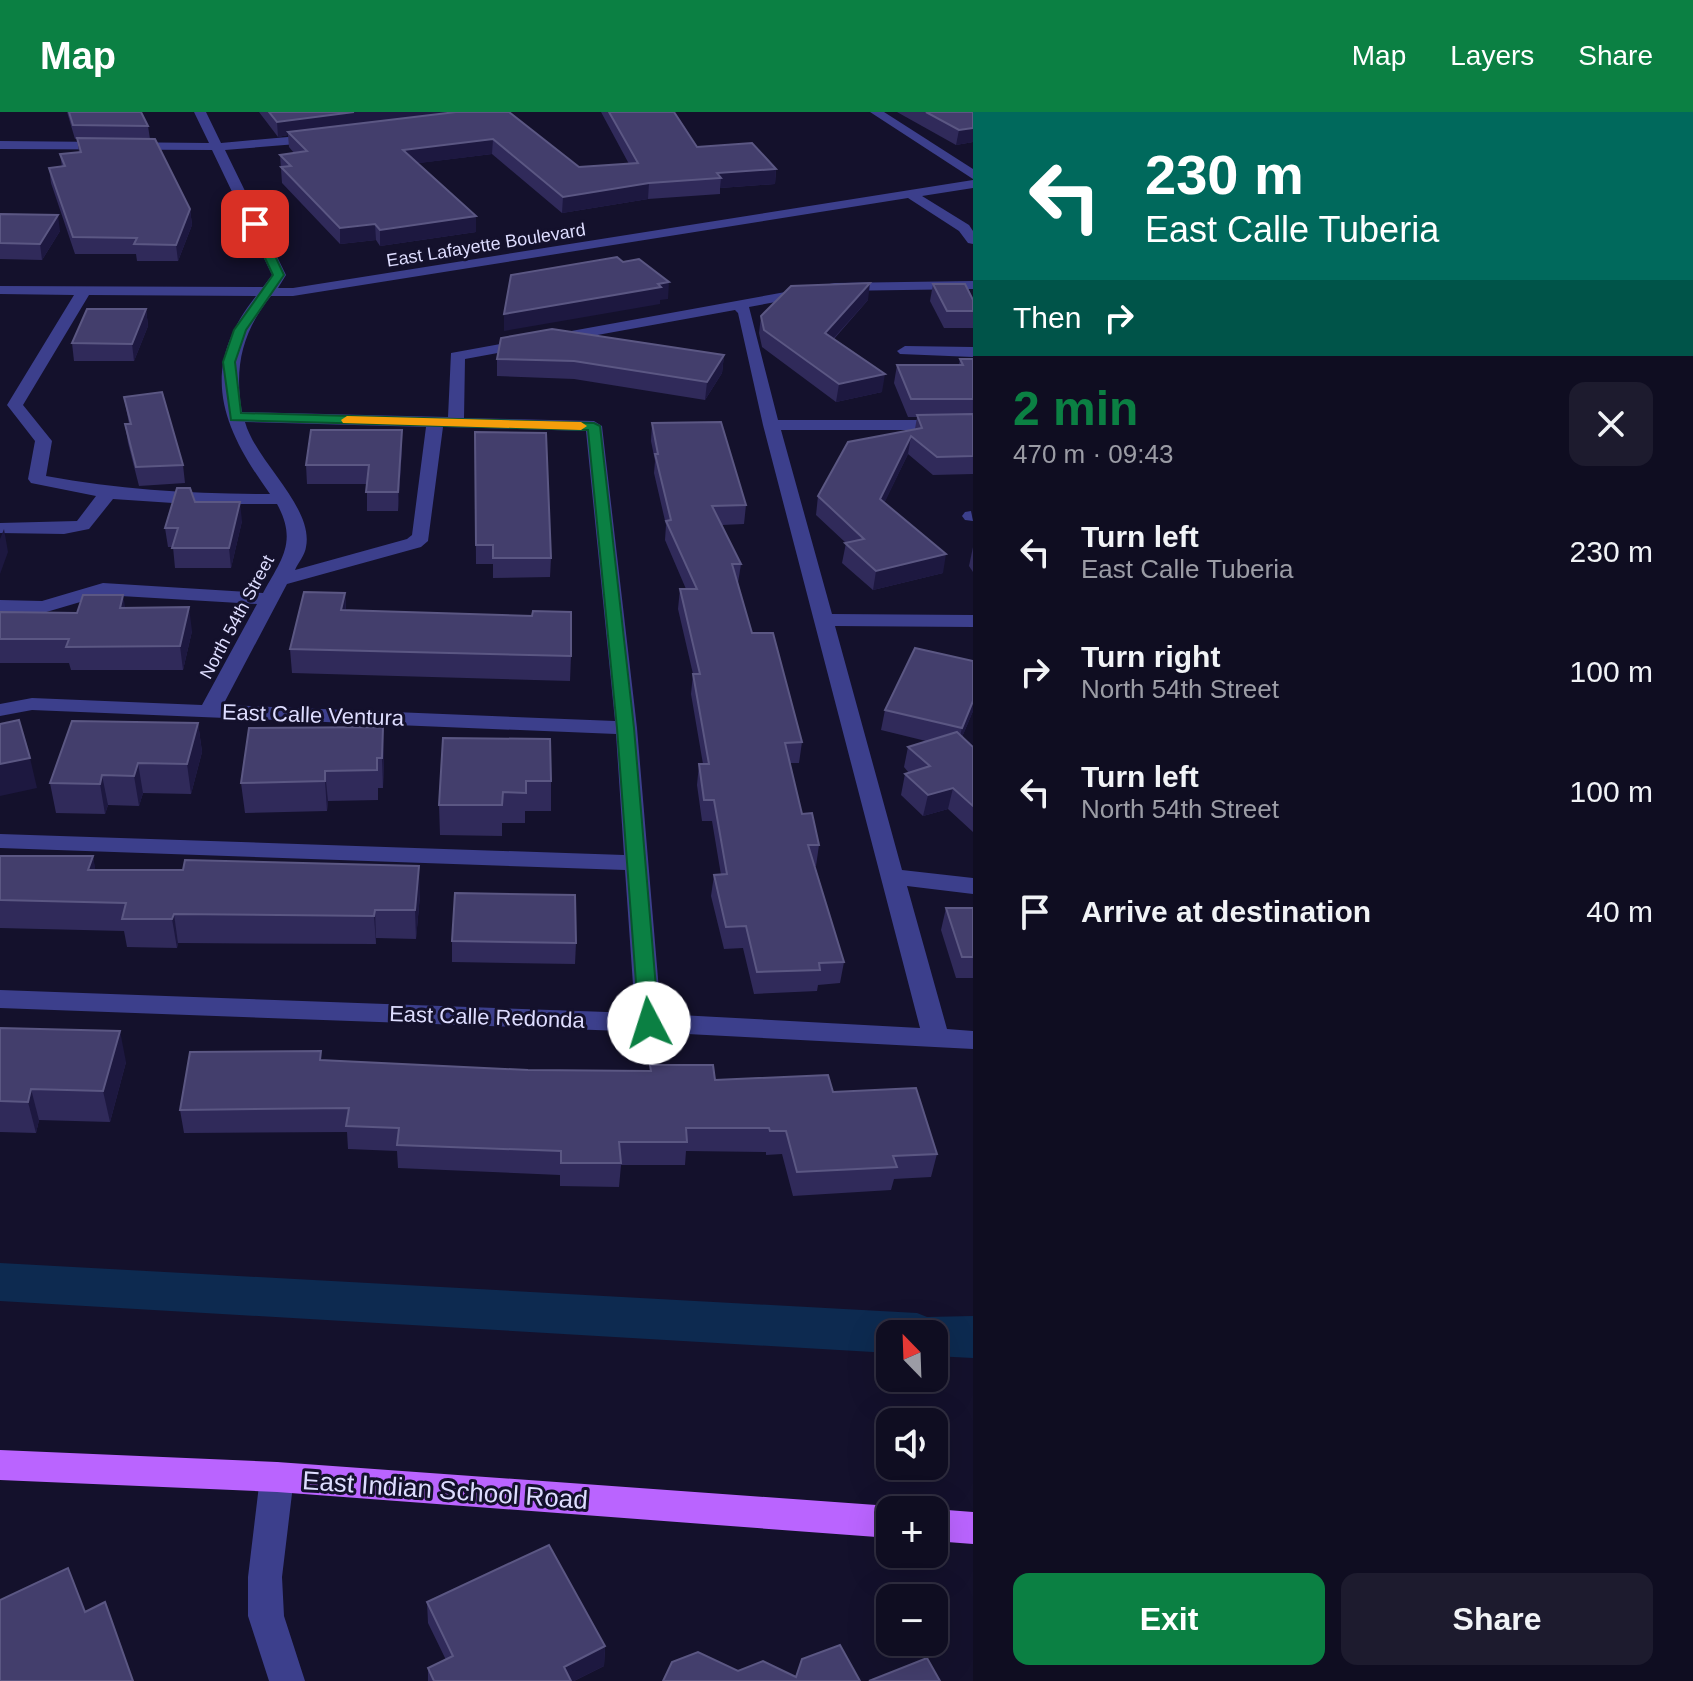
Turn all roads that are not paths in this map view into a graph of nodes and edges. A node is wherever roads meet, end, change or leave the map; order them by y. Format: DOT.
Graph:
graph roads {
  1 [pos="200,112"];
  2 [pos="876,112"];
  3 [pos="331,137"];
  4 [pos="0,145"];
  5 [pos="219,149"];
  6 [pos="973,175"];
  7 [pos="973,184"];
  8 [pos="910,194"];
  9 [pos="973,240"];
  10 [pos="973,285"];
  11 [pos="0,290"];
  12 [pos="84,291"];
  13 [pos="268,293"];
  14 [pos="737,304"];
  15 [pos="905,351"];
  16 [pos="973,352"];
  17 [pos="235,417"];
  18 [pos="435,422"];
  19 [pos="456,423"];
  20 [pos="771,425"];
  21 [pos="973,425"];
  22 [pos="108,493"];
  23 [pos="283,499"];
  24 [pos="0,528"];
  25 [pos="280,580"];
  26 [pos="270,599"];
  27 [pos="0,606"];
  28 [pos="824,620"];
  29 [pos="973,621"];
  30 [pos="0,710"];
  31 [pos="209,711"];
  32 [pos="626,728"];
  33 [pos="0,841"];
  34 [pos="636,863"];
  35 [pos="892,876"];
  36 [pos="973,886"];
  37 [pos="0,999"];
  38 [pos="649,1023"];
  39 [pos="936,1038"];
  40 [pos="973,1040"];
  41 [pos="0,1465"];
  42 [pos="277,1477"];
  43 [pos="876,1521"];
  44 [pos="948,1526"];
  45 [pos="973,1528"];
  46 [pos="287,1681"];
  1 -- 5 [label="street"];
  2 -- 6 [label="street"];
  3 -- 5 [label="street"];
  4 -- 5 [label="street"];
  5 -- 13 [label="street"];
  7 -- 8 [label="street, East Lafayette Boulevard"];
  8 -- 9 [label="street"];
  8 -- 13 [label="street, East Lafayette Boulevard"];
  10 -- 14 [label="street"];
  11 -- 12 [label="street, East Lafayette Boulevard"];
  12 -- 13 [label="street, East Lafayette Boulevard"];
  12 -- 22 [label="street"];
  13 -- 17 [label="street, North 54th Street"];
  14 -- 19 [label="street"];
  14 -- 20 [label="street"];
  15 -- 16 [label="street"];
  17 -- 18 [label="street"];
  17 -- 23 [label="street, North 54th Street"];
  18 -- 19 [label="street"];
  18 -- 25 [label="street"];
  19 -- 32 [label="street"];
  20 -- 21 [label="street"];
  20 -- 28 [label="street"];
  22 -- 23 [label="street"];
  22 -- 24 [label="street"];
  23 -- 25 [label="street, North 54th Street"];
  25 -- 26 [label="street, North 54th Street"];
  26 -- 27 [label="street"];
  26 -- 31 [label="street, North 54th Street"];
  28 -- 29 [label="street"];
  28 -- 35 [label="street"];
  30 -- 31 [label="street, East Calle Ventura"];
  31 -- 32 [label="street, East Calle Ventura"];
  32 -- 34 [label="street"];
  33 -- 34 [label="street"];
  34 -- 38 [label="street"];
  35 -- 36 [label="street"];
  35 -- 39 [label="street"];
  37 -- 38 [label="street, East Calle Redonda"];
  38 -- 39 [label="street, East Calle Redonda"];
  39 -- 40 [label="street, East Calle Redonda"];
  41 -- 42 [label="main road, East Indian School Road"];
  42 -- 43 [label="main road, East Indian School Road"];
  42 -- 46 [label="street"];
  44 -- 45 [label="main road"];
}
